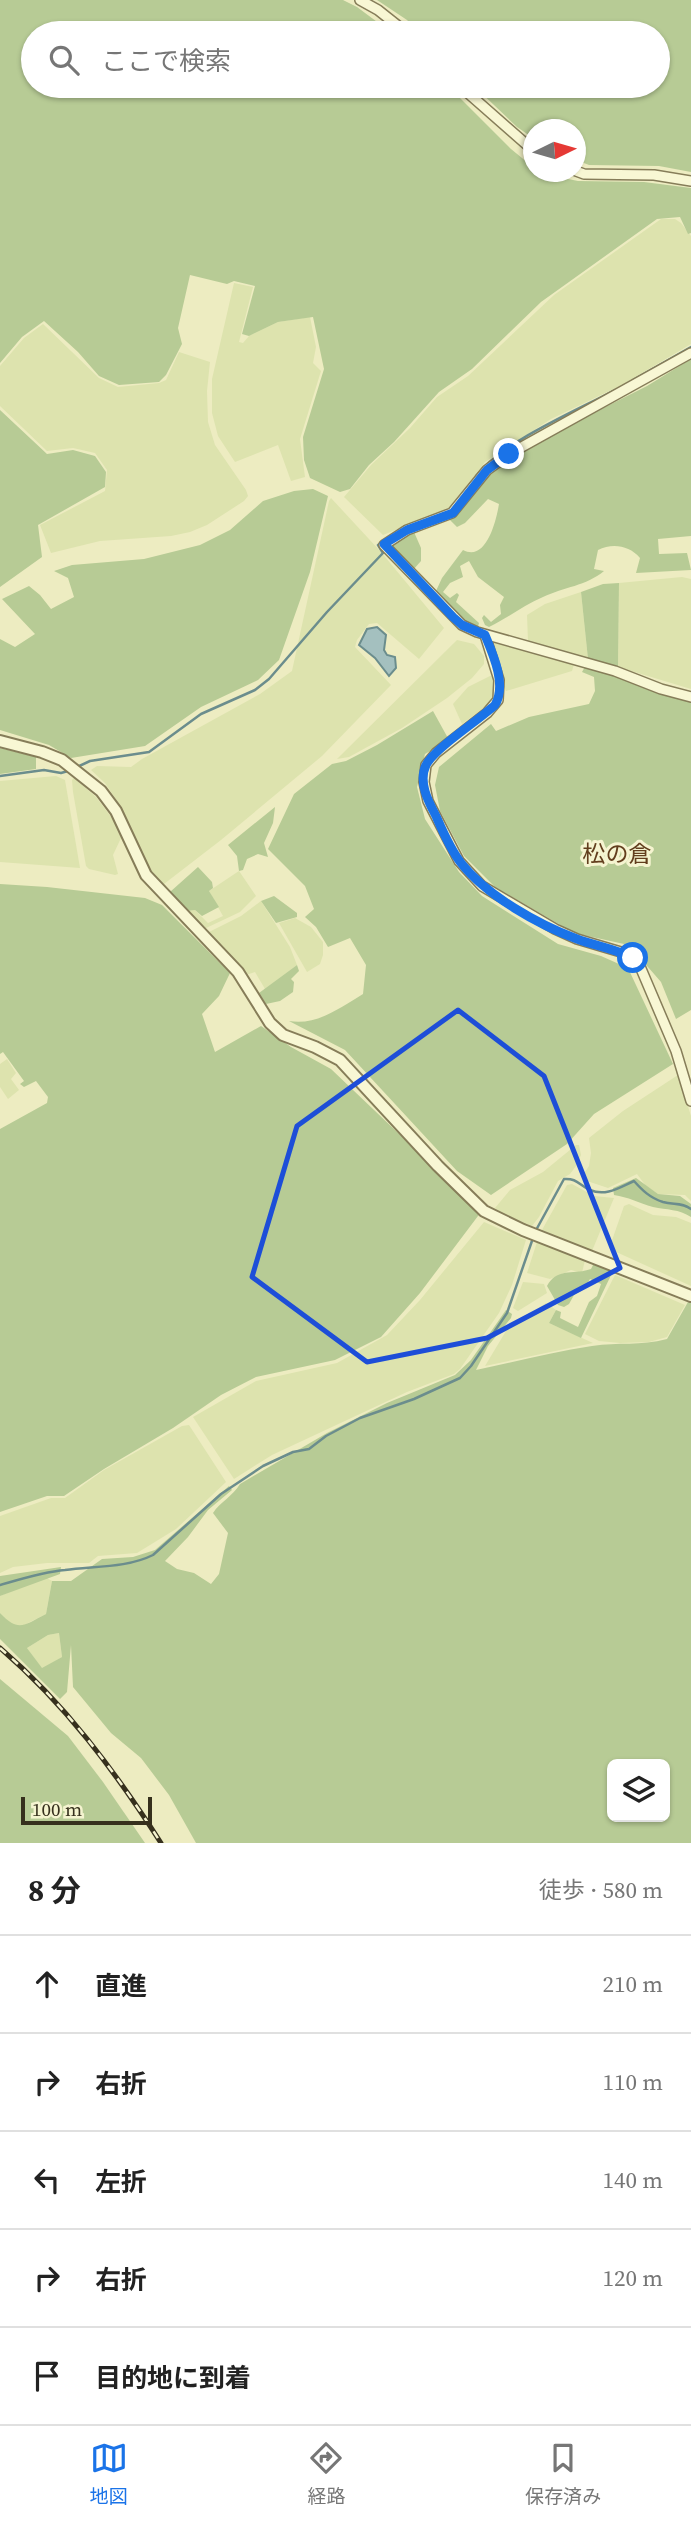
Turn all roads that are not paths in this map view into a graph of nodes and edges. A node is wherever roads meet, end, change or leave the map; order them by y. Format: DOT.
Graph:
graph roads {
  1 [pos="360,0"];
  2 [pos="390,21"];
  3 [pos="474,98"];
  4 [pos="523,141"];
  5 [pos="586,174"];
  6 [pos="691,181"];
  7 [pos="691,353"];
  8 [pos="485,635"];
  9 [pos="691,698"];
  10 [pos="0,741"];
  11 [pos="691,1101"];
  12 [pos="691,1296"];
  1 -- 2 [label="street"];
  3 -- 4 [label="street"];
  5 -- 6 [label="street"];
  7 -- 8 [label="street"];
  8 -- 9 [label="street"];
  8 -- 11 [label="street"];
  10 -- 12 [label="street"];
}
